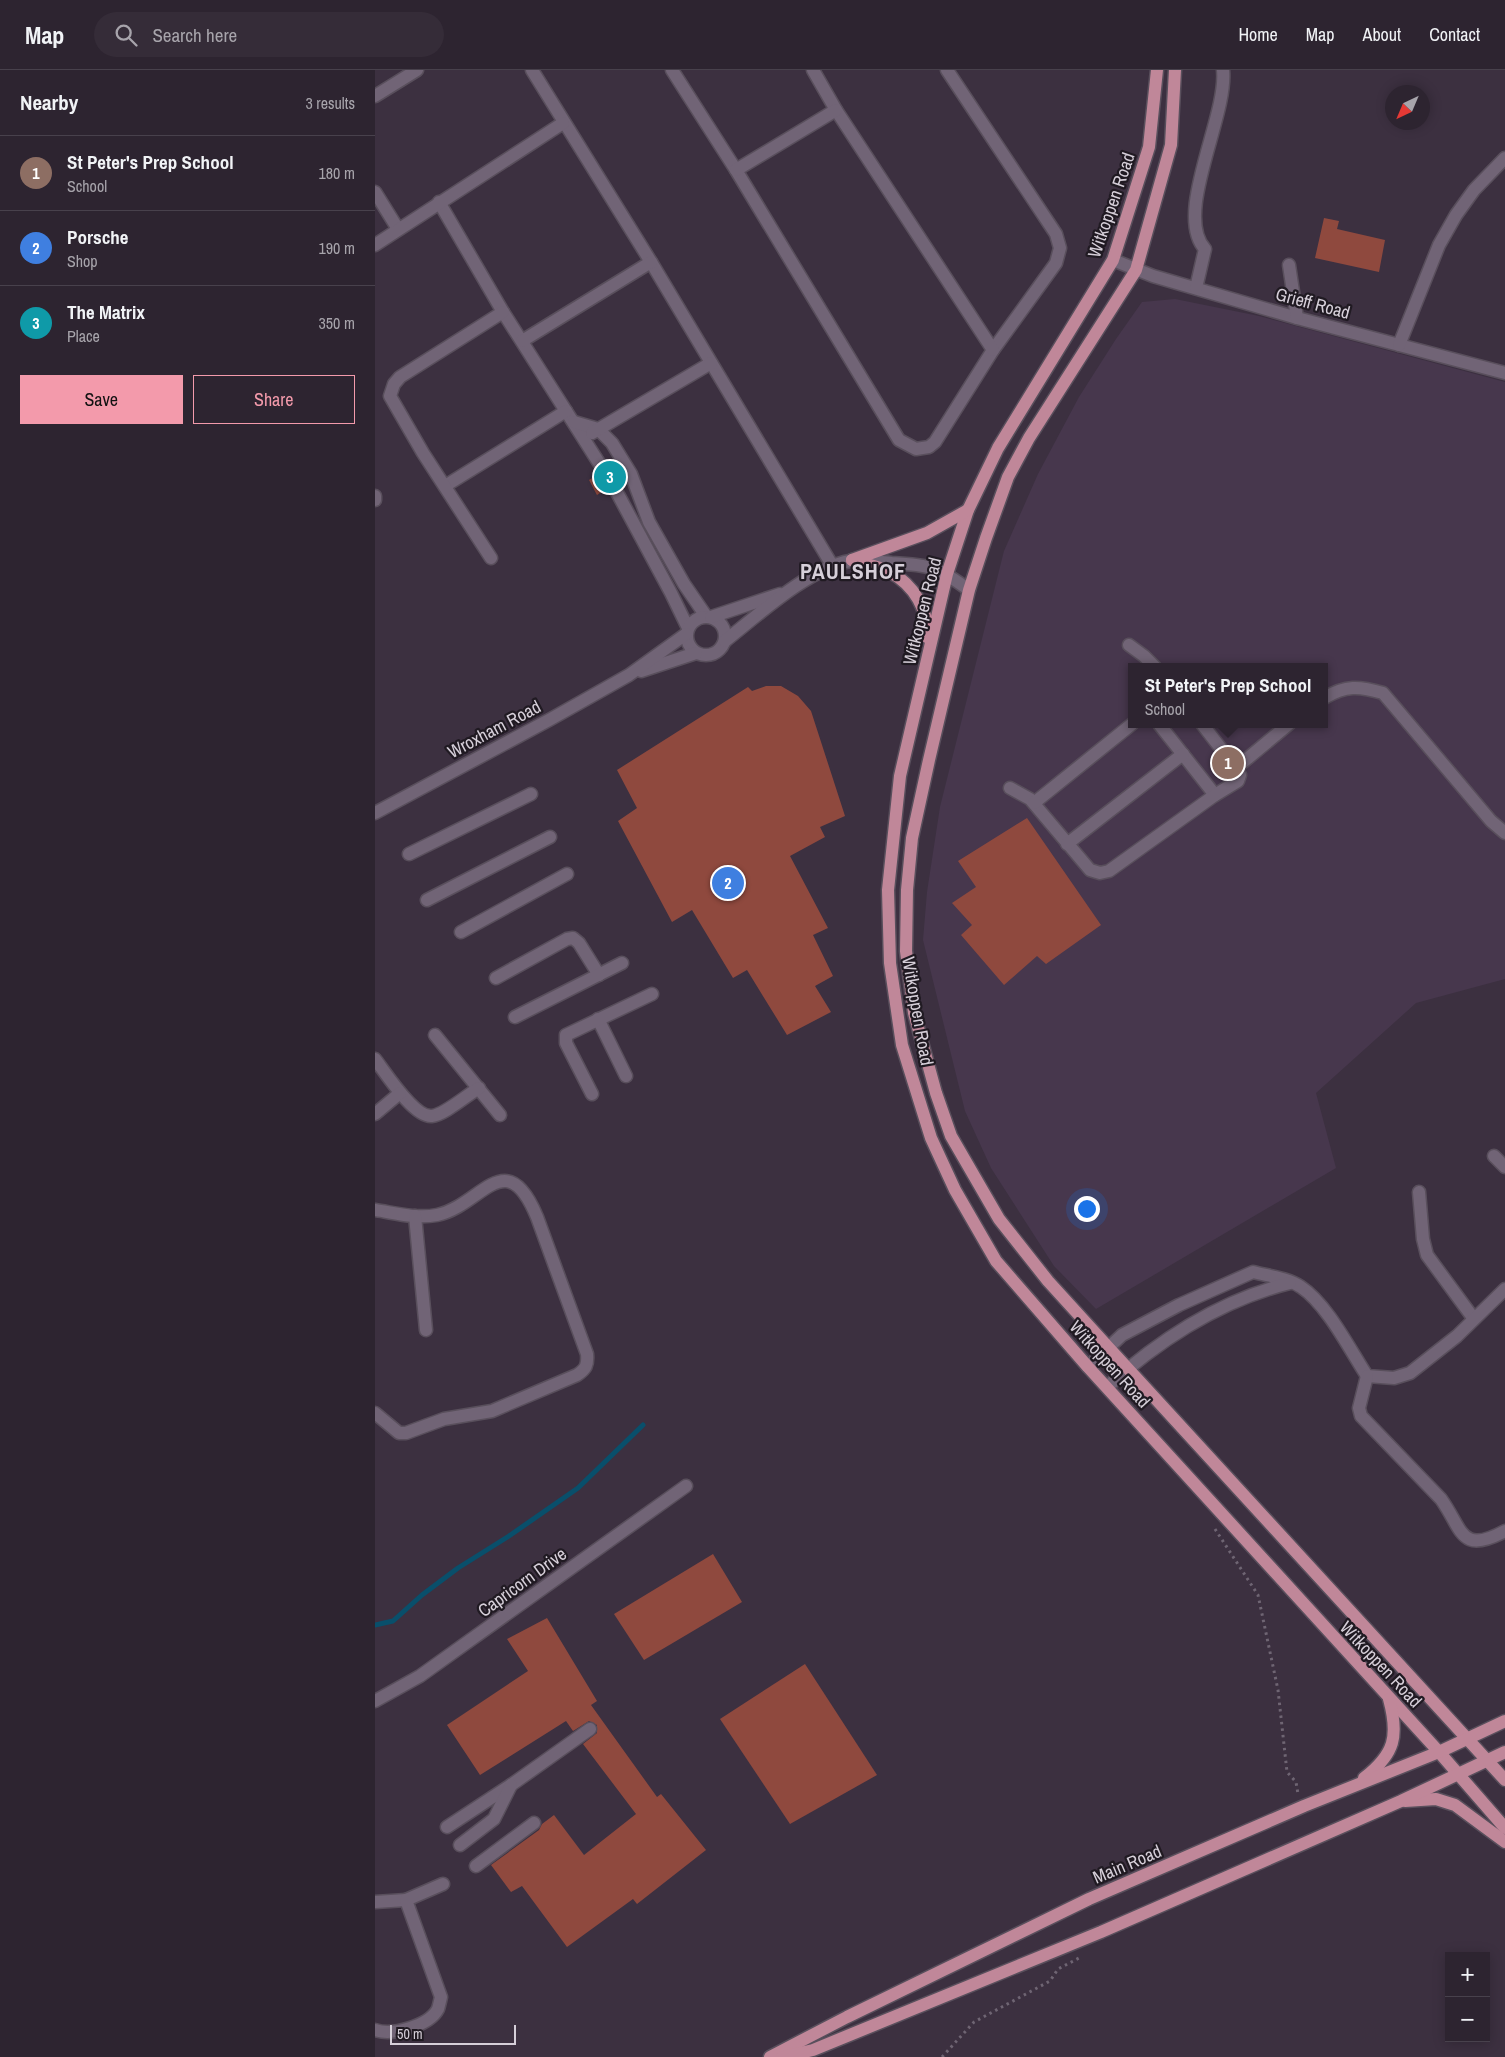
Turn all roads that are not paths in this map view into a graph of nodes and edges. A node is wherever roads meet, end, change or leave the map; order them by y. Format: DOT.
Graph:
graph roads {
  1 [pos="417,70"];
  2 [pos="532,70"];
  3 [pos="672,70"];
  4 [pos="813,70"];
  5 [pos="947,70"];
  6 [pos="1157,70"];
  7 [pos="1175,70"];
  8 [pos="1223,70"];
  9 [pos="375,96"];
  10 [pos="836,110"];
  11 [pos="563,123"];
  12 [pos="1505,158"];
  13 [pos="736,170"];
  14 [pos="375,192"];
  15 [pos="439,202"];
  16 [pos="398,229"];
  17 [pos="375,245"];
  18 [pos="1113,260"];
  19 [pos="651,262"];
  20 [pos="1289,265"];
  21 [pos="1137,270"];
  22 [pos="1196,288"];
  23 [pos="503,312"];
  24 [pos="1297,318"];
  25 [pos="522,341"];
  26 [pos="1399,345"];
  27 [pos="993,350"];
  28 [pos="711,363"];
  29 [pos="1505,373"];
  30 [pos="566,411"];
  31 [pos="573,422"];
  32 [pos="598,429"];
  33 [pos="584,438"];
  34 [pos="445,486"];
  35 [pos="375,496"];
  36 [pos="375,500"];
  37 [pos="969,510"];
  38 [pos="491,558"];
  39 [pos="852,560"];
  40 [pos="832,565"];
  41 [pos="947,574"];
  42 [pos="790,590"];
  43 [pos="969,590"];
  44 [pos="709,617"];
  45 [pos="687,631"];
  46 [pos="725,641"];
  47 [pos="1129,645"];
  48 [pos="697,653"];
  49 [pos="1151,663"];
  50 [pos="925,669"];
  51 [pos="629,675"];
  52 [pos="1328,696"];
  53 [pos="1128,727"];
  54 [pos="1162,728"];
  55 [pos="1205,728"];
  56 [pos="1284,728"];
  57 [pos="1183,754"];
  58 [pos="1235,768"];
  59 [pos="1010,788"];
  60 [pos="531,794"];
  61 [pos="1215,795"];
  62 [pos="1033,803"];
  63 [pos="377,807"];
  64 [pos="1505,832"];
  65 [pos="550,836"];
  66 [pos="1067,844"];
  67 [pos="409,854"];
  68 [pos="567,874"];
  69 [pos="427,900"];
  70 [pos="461,932"];
  71 [pos="622,963"];
  72 [pos="599,975"];
  73 [pos="496,978"];
  74 [pos="652,994"];
  75 [pos="515,1017"];
  76 [pos="598,1019"];
  77 [pos="435,1035"];
  78 [pos="375,1059"];
  79 [pos="626,1076"];
  80 [pos="479,1088"];
  81 [pos="400,1093"];
  82 [pos="592,1094"];
  83 [pos="375,1114"];
  84 [pos="500,1115"];
  85 [pos="1494,1156"];
  86 [pos="1505,1167"];
  87 [pos="1419,1192"];
  88 [pos="375,1210"];
  89 [pos="415,1216"];
  90 [pos="1291,1283"];
  91 [pos="1214,1289"];
  92 [pos="1505,1289"];
  93 [pos="1221,1309"];
  94 [pos="1474,1319"];
  95 [pos="426,1330"];
  96 [pos="1109,1348"];
  97 [pos="1088,1367"];
  98 [pos="1127,1369"];
  99 [pos="1367,1376"];
  100 [pos="1107,1387"];
  101 [pos="375,1414"];
  102 [pos="686,1486"];
  103 [pos="1505,1531"];
  104 [pos="1388,1697"];
  105 [pos="375,1702"];
  106 [pos="1505,1721"];
  107 [pos="590,1729"];
  108 [pos="1468,1738"];
  109 [pos="1439,1752"];
  110 [pos="1505,1752"];
  111 [pos="1487,1760"];
  112 [pos="1457,1774"];
  113 [pos="1505,1780"];
  114 [pos="511,1785"];
  115 [pos="1352,1787"];
  116 [pos="1401,1801"];
  117 [pos="534,1823"];
  118 [pos="447,1827"];
  119 [pos="1505,1828"];
  120 [pos="1505,1842"];
  121 [pos="460,1845"];
  122 [pos="476,1866"];
  123 [pos="443,1884"];
  124 [pos="406,1900"];
  125 [pos="375,1902"];
  126 [pos="375,2030"];
  127 [pos="770,2057"];
  128 [pos="782,2057"];
  1 -- 9 [label="street"];
  2 -- 11 [label="street"];
  3 -- 13 [label="street"];
  4 -- 10 [label="street"];
  5 -- 27 [label="street"];
  6 -- 18 [label="main road, Witkoppen Road"];
  7 -- 21 [label="main road, Witkoppen Road"];
  8 -- 22 [label="street"];
  10 -- 13 [label="street"];
  10 -- 27 [label="street"];
  11 -- 15 [label="street"];
  11 -- 19 [label="street"];
  12 -- 26 [label="street"];
  13 -- 27 [label="street"];
  14 -- 16 [label="street"];
  15 -- 16 [label="street"];
  15 -- 23 [label="street"];
  16 -- 17 [label="street"];
  18 -- 21 [label="street, Grieff Road"];
  18 -- 37 [label="main road, Witkoppen Road"];
  19 -- 25 [label="street"];
  19 -- 28 [label="street"];
  20 -- 24 [label="street"];
  21 -- 22 [label="street, Grieff Road"];
  21 -- 43 [label="main road, Witkoppen Road"];
  22 -- 24 [label="street, Grieff Road"];
  23 -- 25 [label="street"];
  23 -- 34 [label="street"];
  24 -- 26 [label="street, Grieff Road"];
  25 -- 30 [label="street"];
  26 -- 29 [label="street, Grieff Road"];
  28 -- 32 [label="street"];
  28 -- 40 [label="street"];
  30 -- 31 [label="street"];
  30 -- 34 [label="street"];
  31 -- 32 [label="street"];
  31 -- 33 [label="street"];
  32 -- 33 [label="street"];
  32 -- 44 [label="street"];
  33 -- 45 [label="street"];
  34 -- 38 [label="street"];
  35 -- 36 [label="street"];
  37 -- 39 [label="main road"];
  37 -- 41 [label="main road, Witkoppen Road"];
  39 -- 40 [label="street"];
  39 -- 41 [label="street"];
  39 -- 50 [label="main road"];
  40 -- 42 [label="street"];
  41 -- 43 [label="street"];
  41 -- 50 [label="main road, Witkoppen Road"];
  42 -- 44 [label="street"];
  42 -- 46 [label="street"];
  43 -- 96 [label="main road, Witkoppen Road"];
  44 -- 45 [label="street"];
  44 -- 46 [label="street"];
  45 -- 48 [label="street"];
  45 -- 51 [label="street, Wroxham Road"];
  46 -- 48 [label="street"];
  47 -- 49 [label="street"];
  48 -- 51 [label="street, Wroxham Road"];
  50 -- 97 [label="main road, Witkoppen Road"];
  51 -- 63 [label="street, Wroxham Road"];
  52 -- 64 [label="street"];
  53 -- 62 [label="street"];
  54 -- 57 [label="street"];
  55 -- 58 [label="street"];
  56 -- 58 [label="street"];
  57 -- 61 [label="street"];
  57 -- 66 [label="street"];
  58 -- 61 [label="street"];
  59 -- 62 [label="street"];
  60 -- 67 [label="street"];
  61 -- 66 [label="street"];
  62 -- 66 [label="street"];
  65 -- 69 [label="street"];
  68 -- 70 [label="street"];
  71 -- 72 [label="street"];
  72 -- 73 [label="street"];
  72 -- 75 [label="street"];
  74 -- 76 [label="street"];
  76 -- 79 [label="street"];
  76 -- 82 [label="street"];
  77 -- 80 [label="street"];
  78 -- 81 [label="street"];
  80 -- 81 [label="street"];
  80 -- 84 [label="street"];
  81 -- 83 [label="street"];
  85 -- 86 [label="street"];
  87 -- 94 [label="street"];
  88 -- 89 [label="street"];
  89 -- 95 [label="street"];
  89 -- 101 [label="street"];
  90 -- 91 [label="street"];
  90 -- 93 [label="street"];
  90 -- 99 [label="street"];
  91 -- 93 [label="street"];
  91 -- 96 [label="street"];
  92 -- 94 [label="street"];
  93 -- 98 [label="street"];
  94 -- 99 [label="street"];
  96 -- 97 [label="street"];
  96 -- 98 [label="main road, Witkoppen Road"];
  97 -- 100 [label="main road, Witkoppen Road"];
  98 -- 100 [label="street"];
  98 -- 108 [label="main road, Witkoppen Road"];
  99 -- 103 [label="street"];
  100 -- 104 [label="main road, Witkoppen Road"];
  102 -- 105 [label="street, Capricorn Drive"];
  104 -- 109 [label="main road, Witkoppen Road"];
  104 -- 115 [label="main road"];
  106 -- 108 [label="main road, Main Road"];
  107 -- 114 [label="street"];
  108 -- 109 [label="main road, Main Road"];
  108 -- 111 [label="main road, Witkoppen Road"];
  109 -- 112 [label="main road, Witkoppen Road"];
  109 -- 115 [label="main road, Main Road"];
  110 -- 111 [label="main road"];
  111 -- 112 [label="main road"];
  111 -- 113 [label="main road, Witkoppen Road"];
  112 -- 116 [label="main road"];
  112 -- 119 [label="main road, Witkoppen Road"];
  114 -- 118 [label="street"];
  114 -- 121 [label="street"];
  115 -- 127 [label="main road, Main Road"];
  116 -- 120 [label="main road"];
  116 -- 128 [label="main road"];
  117 -- 122 [label="street"];
  123 -- 124 [label="street"];
  124 -- 125 [label="street"];
  124 -- 126 [label="street"];
}
